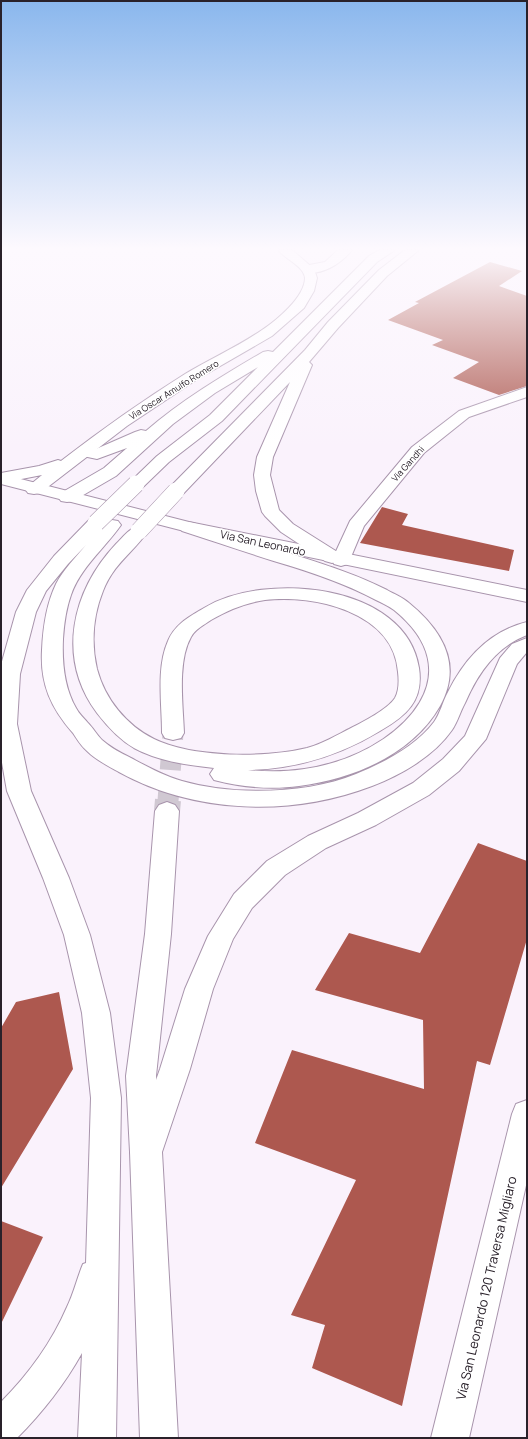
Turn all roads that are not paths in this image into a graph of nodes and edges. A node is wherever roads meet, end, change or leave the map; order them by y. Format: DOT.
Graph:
graph roads {
  1 [pos="285,317"];
  2 [pos="315,317"];
  3 [pos="340,317"];
  4 [pos="289,343"];
  5 [pos="310,353"];
  6 [pos="527,392"];
  7 [pos="167,421"];
  8 [pos="78,457"];
  9 [pos="1,478"];
  10 [pos="34,488"];
  11 [pos="67,497"];
  12 [pos="104,524"];
  13 [pos="188,528"];
  14 [pos="337,558"];
  15 [pos="527,596"];
  16 [pos="527,628"];
  17 [pos="527,644"];
  18 [pos="170,743"];
  19 [pos="167,811"];
  20 [pos="527,1114"];
  21 [pos="146,1152"];
  22 [pos="103,1244"];
  23 [pos="1,1428"];
  24 [pos="97,1438"];
  25 [pos="159,1438"];
  26 [pos="450,1438"];
  1 -- 8 [label="main road, Via Oscar Amulfo Romero"];
  2 -- 4 [label="main road"];
  3 -- 5 [label="main road"];
  4 -- 7 [label="main road"];
  4 -- 12 [label="main road"];
  5 -- 14 [label="main road"];
  5 -- 18 [label="main road, bridge"];
  6 -- 14 [label="main road, Via Gandhi"];
  7 -- 8 [label="main road"];
  7 -- 11 [label="main road"];
  8 -- 9 [label="main road, Via Oscar Amulfo Romero"];
  8 -- 10 [label="main road, Via Oscar Amulfo Romero"];
  9 -- 10 [label="main road, Via San Leonardo"];
  10 -- 11 [label="main road, Via San Leonardo"];
  11 -- 13 [label="main road, Via San Leonardo"];
  12 -- 16 [label="main road"];
  12 -- 22 [label="main road"];
  13 -- 14 [label="main road, Via San Leonardo"];
  13 -- 18 [label="main road"];
  14 -- 15 [label="main road, Via San Leonardo"];
  17 -- 21 [label="main road"];
  18 -- 18 [label="main road"];
  19 -- 21 [label="main road"];
  20 -- 26 [label="main road, Via San Leonardo 120 Traversa Migliaro"];
  21 -- 25 [label="main road"];
  22 -- 23 [label="main road"];
  22 -- 24 [label="main road"];
}
